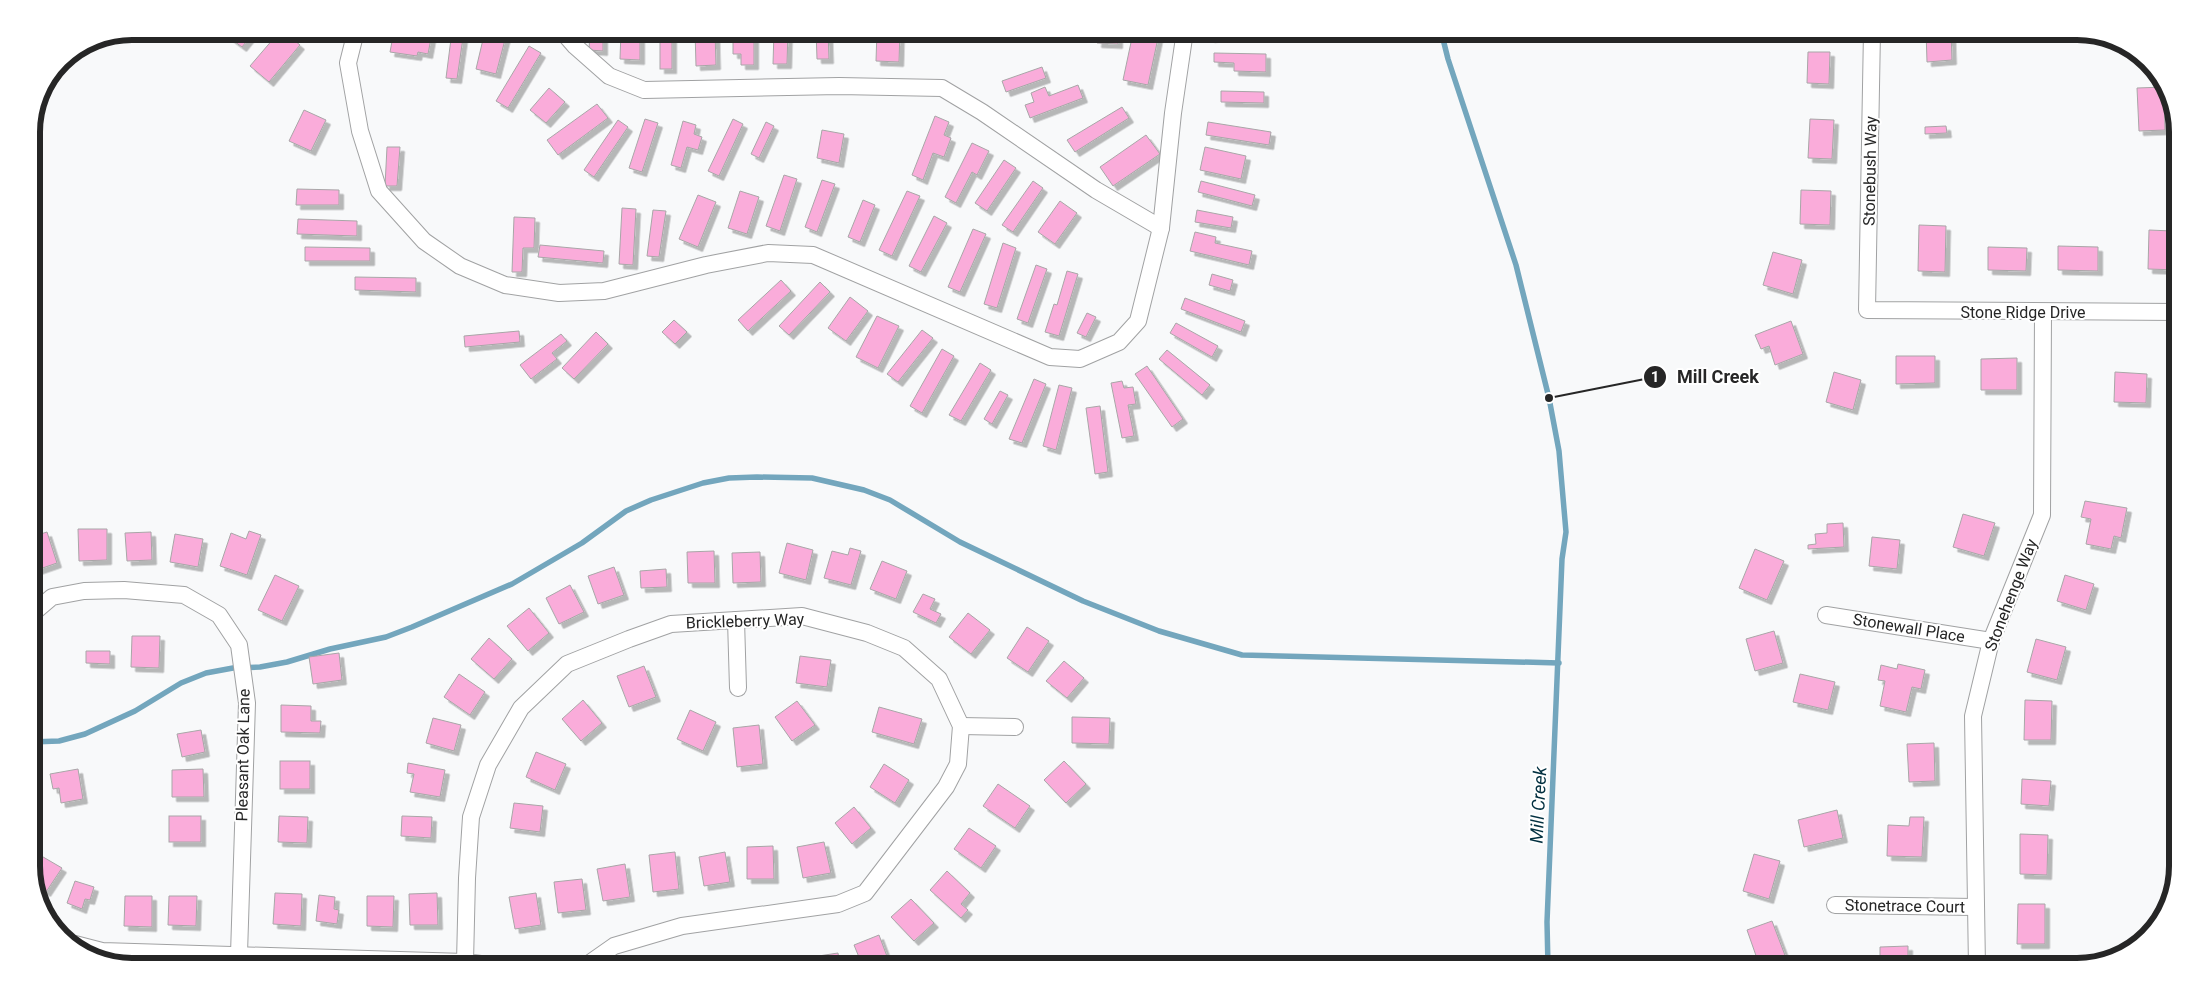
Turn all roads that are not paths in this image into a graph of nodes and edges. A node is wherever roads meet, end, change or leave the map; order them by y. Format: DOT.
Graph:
graph roads {
  1 [pos="354,40"];
  2 [pos="570,40"];
  3 [pos="1184,40"];
  4 [pos="1872,40"];
  5 [pos="1161,228"];
  6 [pos="1867,310"];
  7 [pos="2169,312"];
  8 [pos="2043,313"];
  9 [pos="40,607"];
  10 [pos="1826,615"];
  11 [pos="736,620"];
  12 [pos="1991,641"];
  13 [pos="738,688"];
  14 [pos="961,726"];
  15 [pos="1015,727"];
  16 [pos="1835,905"];
  17 [pos="1975,907"];
  18 [pos="94,950"];
  19 [pos="239,954"];
  20 [pos="352,958"];
  21 [pos="465,958"];
  22 [pos="597,958"];
  23 [pos="1977,958"];
  1 -- 5 [label="street"];
  2 -- 5 [label="street"];
  3 -- 5 [label="street"];
  4 -- 6 [label="street, Stonebush Way"];
  6 -- 8 [label="street, Stone Ridge Drive"];
  7 -- 8 [label="street, Stone Ridge Drive"];
  8 -- 12 [label="street, Stonehenge Way"];
  9 -- 19 [label="street, Pleasant Oak Lane"];
  10 -- 12 [label="street, Stonewall Place"];
  11 -- 13 [label="street"];
  11 -- 14 [label="street, Brickleberry Way"];
  11 -- 21 [label="street, Brickleberry Way"];
  12 -- 17 [label="street, Stonehenge Way"];
  14 -- 15 [label="street"];
  14 -- 22 [label="street, Brickleberry Way"];
  16 -- 17 [label="street, Stonetrace Court"];
  17 -- 23 [label="street, Stonehenge Way"];
  18 -- 19 [label="street"];
  19 -- 20 [label="street"];
}
